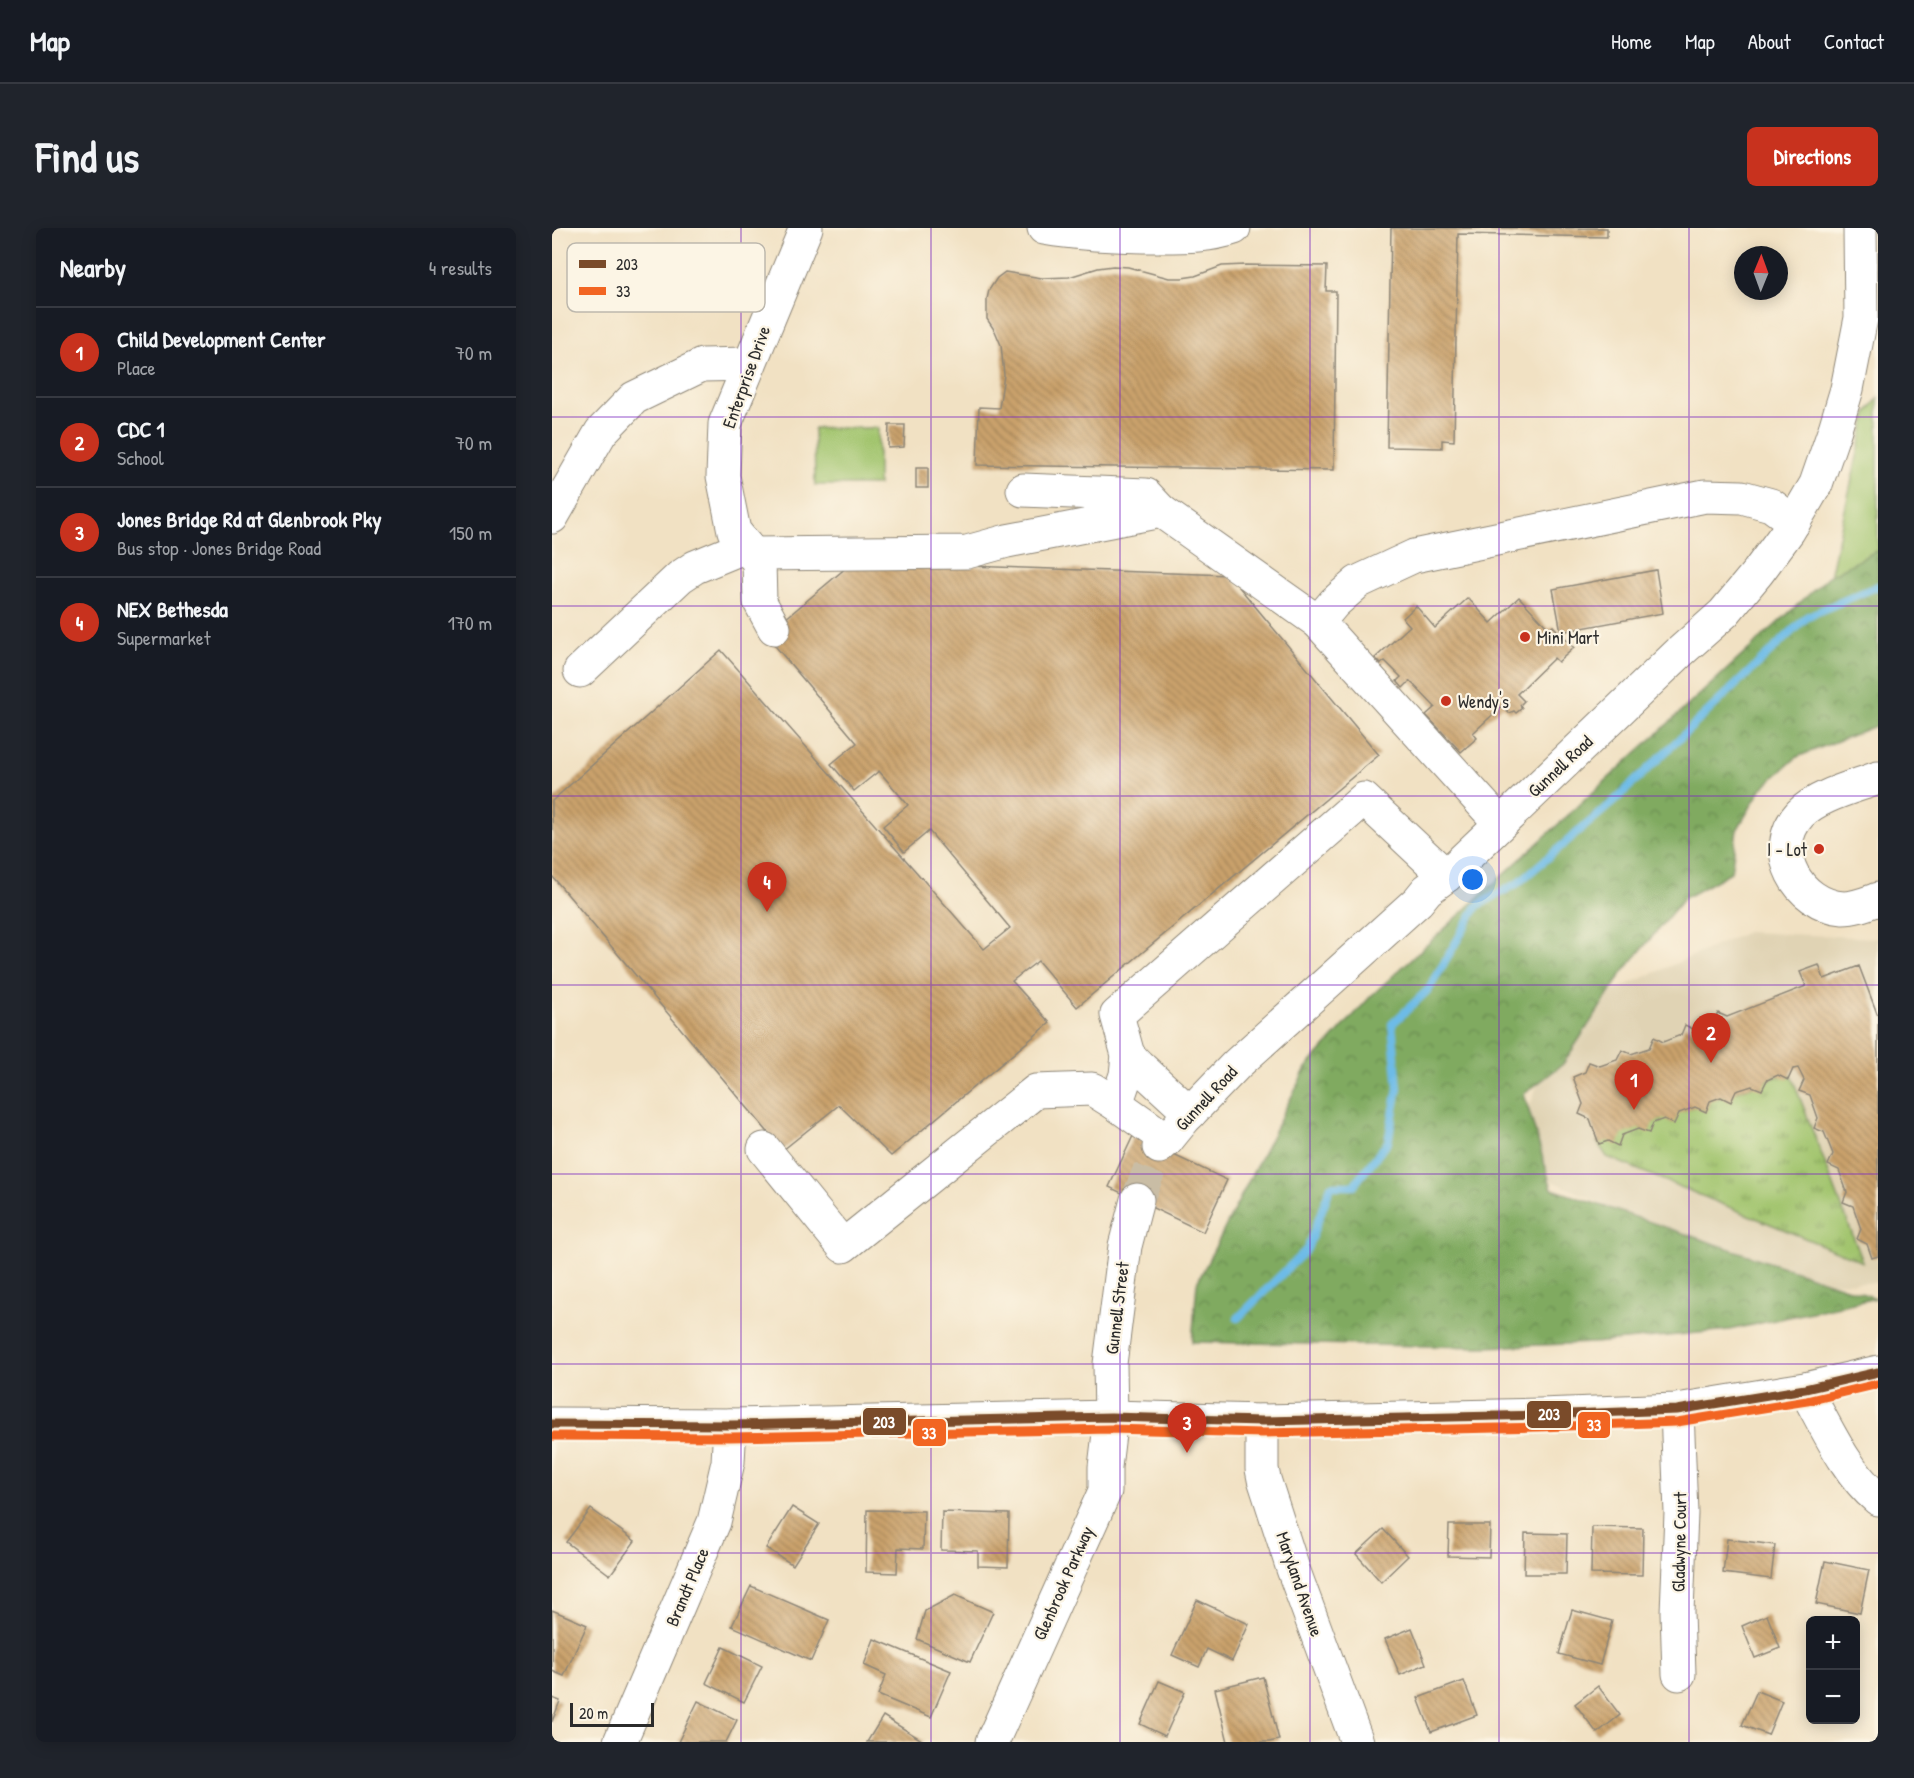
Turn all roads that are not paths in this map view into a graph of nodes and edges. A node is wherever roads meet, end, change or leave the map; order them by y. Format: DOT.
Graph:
graph roads {
  1 [pos="806,228"];
  2 [pos="1044,228"];
  3 [pos="1234,228"];
  4 [pos="1860,228"];
  5 [pos="1869,318"];
  6 [pos="749,364"];
  7 [pos="1023,490"];
  8 [pos="1161,511"];
  9 [pos="552,517"];
  10 [pos="1794,522"];
  11 [pos="749,550"];
  12 [pos="1318,622"];
  13 [pos="774,628"];
  14 [pos="580,671"];
  15 [pos="1878,778"];
  16 [pos="1500,823"];
  17 [pos="1446,876"];
  18 [pos="1878,898"];
  19 [pos="1128,1054"];
  20 [pos="1116,1104"];
  21 [pos="1190,1113"];
  22 [pos="764,1149"];
  23 [pos="1137,1200"];
  24 [pos="1878,1372"];
  25 [pos="1805,1389"];
  26 [pos="1677,1410"];
  27 [pos="1111,1418"];
  28 [pos="1263,1421"];
  29 [pos="552,1424"];
  30 [pos="730,1425"];
  31 [pos="1878,1499"];
  32 [pos="1679,1674"];
  33 [pos="620,1742"];
  34 [pos="992,1742"];
  35 [pos="1358,1742"];
  1 -- 6 [label="street, Enterprise Drive"];
  2 -- 3 [label="street"];
  4 -- 5 [label="street, Gunnell Road"];
  5 -- 10 [label="street, Gunnell Road"];
  6 -- 9 [label="street"];
  6 -- 11 [label="street, Enterprise Drive"];
  7 -- 8 [label="street"];
  8 -- 11 [label="street"];
  8 -- 12 [label="street"];
  10 -- 12 [label="street"];
  10 -- 16 [label="street, Gunnell Road"];
  11 -- 13 [label="street, Enterprise Drive"];
  11 -- 14 [label="street"];
  12 -- 16 [label="street"];
  15 -- 18 [label="street"];
  16 -- 17 [label="street, Gunnell Road"];
  17 -- 19 [label="street"];
  17 -- 21 [label="street, Gunnell Road"];
  19 -- 20 [label="street"];
  19 -- 21 [label="street"];
  20 -- 21 [label="street, Gunnell Road"];
  20 -- 22 [label="street"];
  23 -- 27 [label="street, Gunnell Street"];
  24 -- 25 [label="street"];
  25 -- 26 [label="street"];
  25 -- 31 [label="street"];
  26 -- 28 [label="street"];
  26 -- 32 [label="street, Gladwyne Court"];
  27 -- 28 [label="street"];
  27 -- 30 [label="street"];
  27 -- 34 [label="street, Glenbrook Parkway"];
  28 -- 35 [label="street, Maryland Avenue"];
  29 -- 30 [label="street"];
  30 -- 33 [label="street, Brandt Place"];
}
